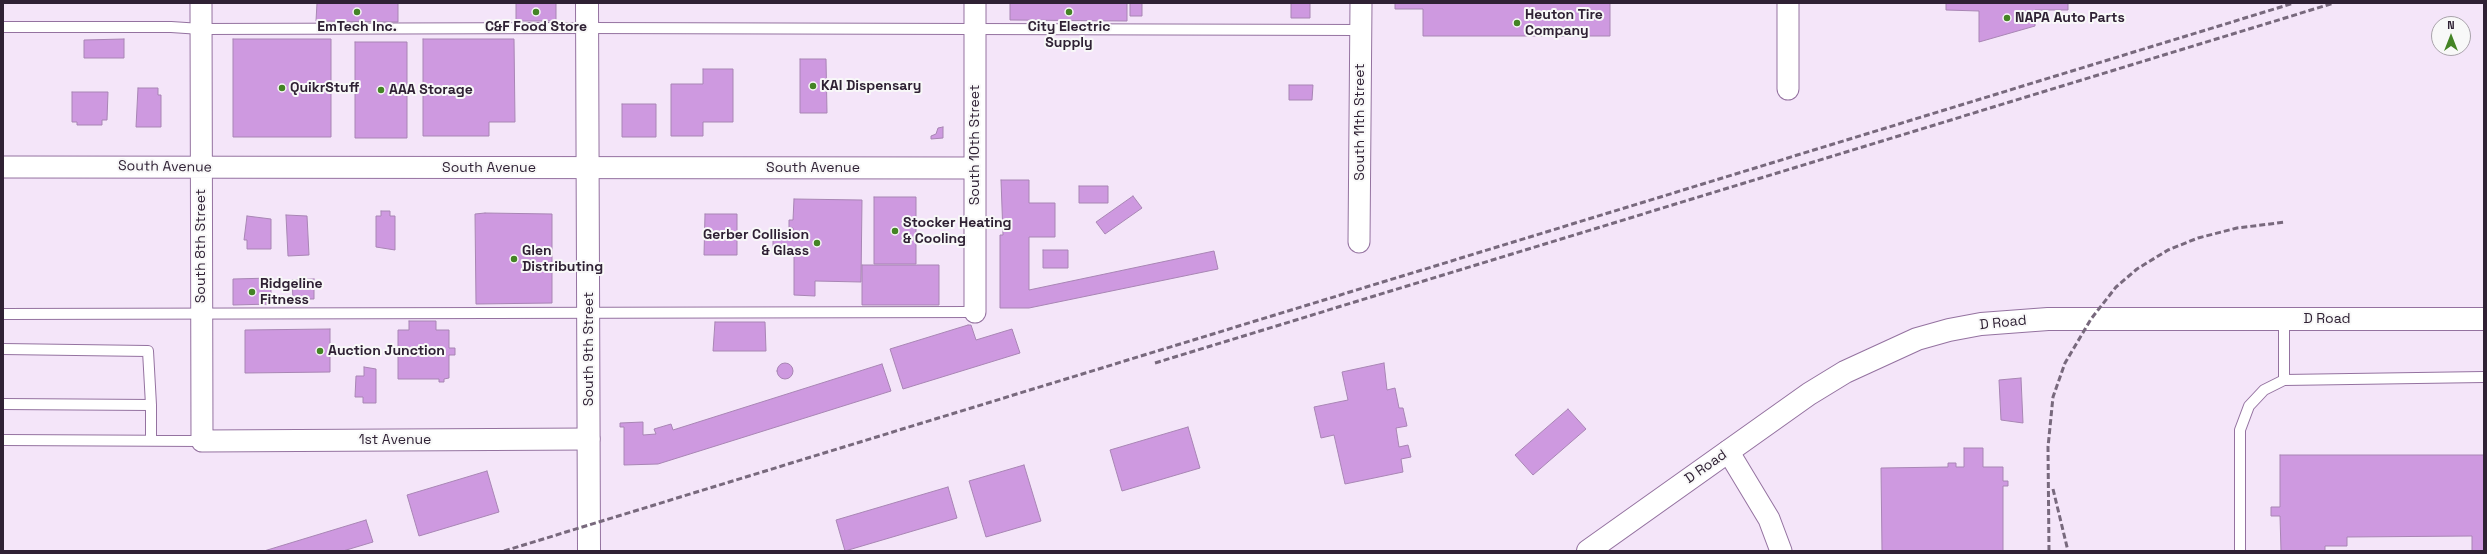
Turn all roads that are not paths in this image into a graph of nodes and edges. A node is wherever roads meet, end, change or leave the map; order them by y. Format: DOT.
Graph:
graph roads {
  1 [pos="201,3"];
  2 [pos="587,3"];
  3 [pos="975,3"];
  4 [pos="1361,3"];
  5 [pos="1788,3"];
  6 [pos="3,27"];
  7 [pos="587,28"];
  8 [pos="201,29"];
  9 [pos="975,30"];
  10 [pos="1360,30"];
  11 [pos="1788,89"];
  12 [pos="3,167"];
  13 [pos="202,167"];
  14 [pos="588,168"];
  15 [pos="975,168"];
  16 [pos="1359,242"];
  17 [pos="588,312"];
  18 [pos="975,312"];
  19 [pos="202,313"];
  20 [pos="3,314"];
  21 [pos="2284,319"];
  22 [pos="2484,319"];
  23 [pos="3,349"];
  24 [pos="2484,377"];
  25 [pos="2284,380"];
  26 [pos="3,404"];
  27 [pos="151,405"];
  28 [pos="589,439"];
  29 [pos="3,440"];
  30 [pos="151,440"];
  31 [pos="202,441"];
  32 [pos="1728,451"];
  33 [pos="589,551"];
  34 [pos="1588,551"];
  35 [pos="1782,551"];
  36 [pos="2240,551"];
  1 -- 8 [label="street, South 8th Street"];
  2 -- 7 [label="street, South 9th Street"];
  3 -- 9 [label="street, South 10th Street"];
  4 -- 10 [label="street, South 11th Street"];
  5 -- 11 [label="street"];
  6 -- 8 [label="lane"];
  7 -- 8 [label="lane"];
  7 -- 9 [label="lane"];
  7 -- 14 [label="street, South 9th Street"];
  8 -- 13 [label="street, South 8th Street"];
  9 -- 10 [label="lane"];
  9 -- 15 [label="street, South 10th Street"];
  10 -- 16 [label="street, South 11th Street"];
  12 -- 13 [label="street, South Avenue"];
  13 -- 14 [label="street, South Avenue"];
  13 -- 19 [label="street, South 8th Street"];
  14 -- 15 [label="street, South Avenue"];
  14 -- 17 [label="street, South 9th Street"];
  15 -- 18 [label="street, South 10th Street"];
  17 -- 18 [label="lane"];
  17 -- 19 [label="lane"];
  17 -- 28 [label="street, South 9th Street"];
  19 -- 20 [label="lane"];
  19 -- 31 [label="street, South 8th Street"];
  21 -- 22 [label="street, D Road"];
  21 -- 25 [label="lane"];
  21 -- 32 [label="street, D Road"];
  23 -- 27 [label="lane"];
  24 -- 25 [label="lane"];
  25 -- 36 [label="lane"];
  26 -- 27 [label="lane"];
  27 -- 30 [label="lane"];
  28 -- 31 [label="street, 1st Avenue"];
  28 -- 33 [label="street, South 9th Street"];
  29 -- 30 [label="lane"];
  30 -- 31 [label="lane"];
  32 -- 34 [label="street, D Road"];
  32 -- 35 [label="street"];
}
